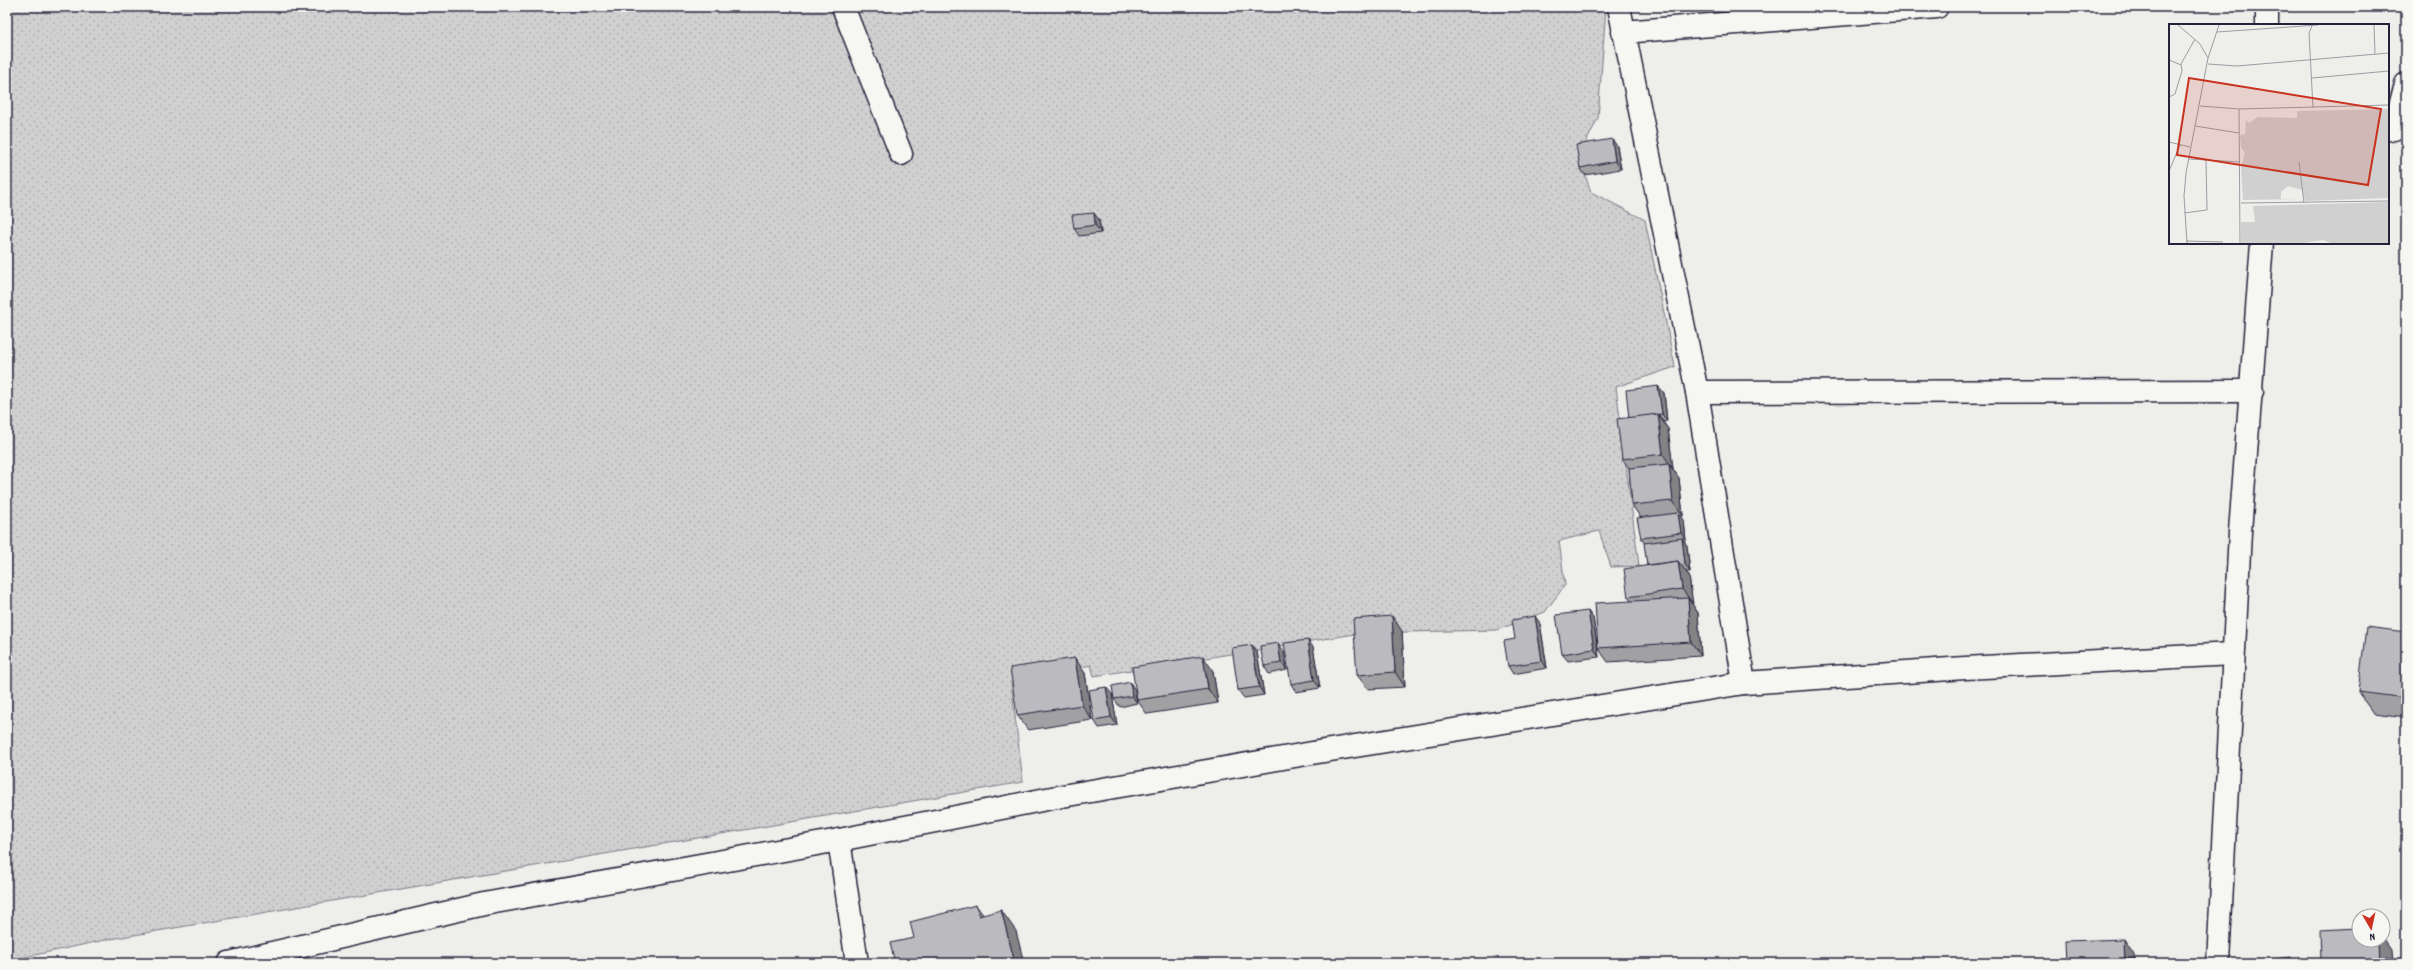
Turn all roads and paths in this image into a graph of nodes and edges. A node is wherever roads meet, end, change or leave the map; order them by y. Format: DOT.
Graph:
graph roads {
  1 [pos="843,7"];
  2 [pos="1619,7"];
  3 [pos="1937,7"];
  4 [pos="2267,7"];
  5 [pos="2267,24"];
  6 [pos="1623,32"];
  7 [pos="2406,84"];
  8 [pos="2396,129"];
  9 [pos="901,154"];
  10 [pos="2262,244"];
  11 [pos="2252,391"];
  12 [pos="1697,392"];
  13 [pos="2233,654"];
  14 [pos="1744,683"];
  15 [pos="839,840"];
  16 [pos="229,963"];
  17 [pos="858,963"];
  18 [pos="2218,963"];
  1 -- 9 [label="street"];
  2 -- 6 [label="street"];
  3 -- 6 [label="street"];
  4 -- 5 [label="street"];
  6 -- 12 [label="street"];
  7 -- 8 [label="street"];
  10 -- 11 [label="street"];
  11 -- 12 [label="street"];
  11 -- 13 [label="street"];
  12 -- 14 [label="street"];
  13 -- 14 [label="street"];
  13 -- 18 [label="street"];
  14 -- 15 [label="street"];
  15 -- 16 [label="street"];
  15 -- 17 [label="street"];
}
